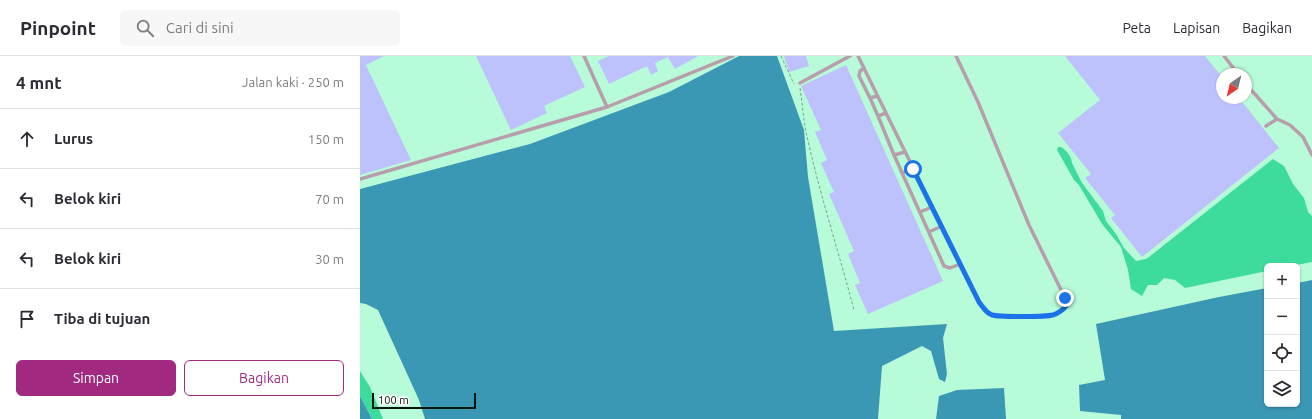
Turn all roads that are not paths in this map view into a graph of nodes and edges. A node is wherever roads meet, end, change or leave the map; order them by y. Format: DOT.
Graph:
graph roads {
  1 [pos="584,56"];
  2 [pos="733,56"];
  3 [pos="850,56"];
  4 [pos="858,56"];
  5 [pos="956,56"];
  6 [pos="1224,56"];
  7 [pos="864,68"];
  8 [pos="1233,68"];
  9 [pos="800,83"];
  10 [pos="1252,91"];
  11 [pos="877,96"];
  12 [pos="870,98"];
  13 [pos="607,107"];
  14 [pos="886,113"];
  15 [pos="878,116"];
  16 [pos="1277,120"];
  17 [pos="1266,126"];
  18 [pos="905,152"];
  19 [pos="894,155"];
  20 [pos="1312,155"];
  21 [pos="913,169"];
  22 [pos="902,173"];
  23 [pos="360,179"];
  24 [pos="932,207"];
  25 [pos="920,212"];
  26 [pos="942,226"];
  27 [pos="929,232"];
  28 [pos="960,264"];
  1 -- 13 [label="lane"];
  2 -- 13 [label="lane"];
  3 -- 9 [label="lane"];
  4 -- 7 [label="lane"];
  5 -- 28 [label="lane"];
  6 -- 8 [label="lane"];
  7 -- 11 [label="lane"];
  7 -- 12 [label="lane"];
  10 -- 16 [label="lane"];
  11 -- 12 [label="lane"];
  11 -- 14 [label="lane"];
  12 -- 15 [label="lane"];
  13 -- 23 [label="lane"];
  14 -- 15 [label="lane"];
  14 -- 18 [label="lane"];
  15 -- 19 [label="lane"];
  16 -- 17 [label="lane"];
  16 -- 20 [label="lane"];
  18 -- 19 [label="lane"];
  18 -- 21 [label="lane"];
  19 -- 22 [label="lane"];
  21 -- 22 [label="lane"];
  21 -- 24 [label="lane"];
  22 -- 25 [label="lane"];
  24 -- 25 [label="lane"];
  24 -- 26 [label="lane"];
  25 -- 27 [label="lane"];
  26 -- 27 [label="lane"];
  26 -- 28 [label="lane"];
  27 -- 28 [label="lane"];
}
